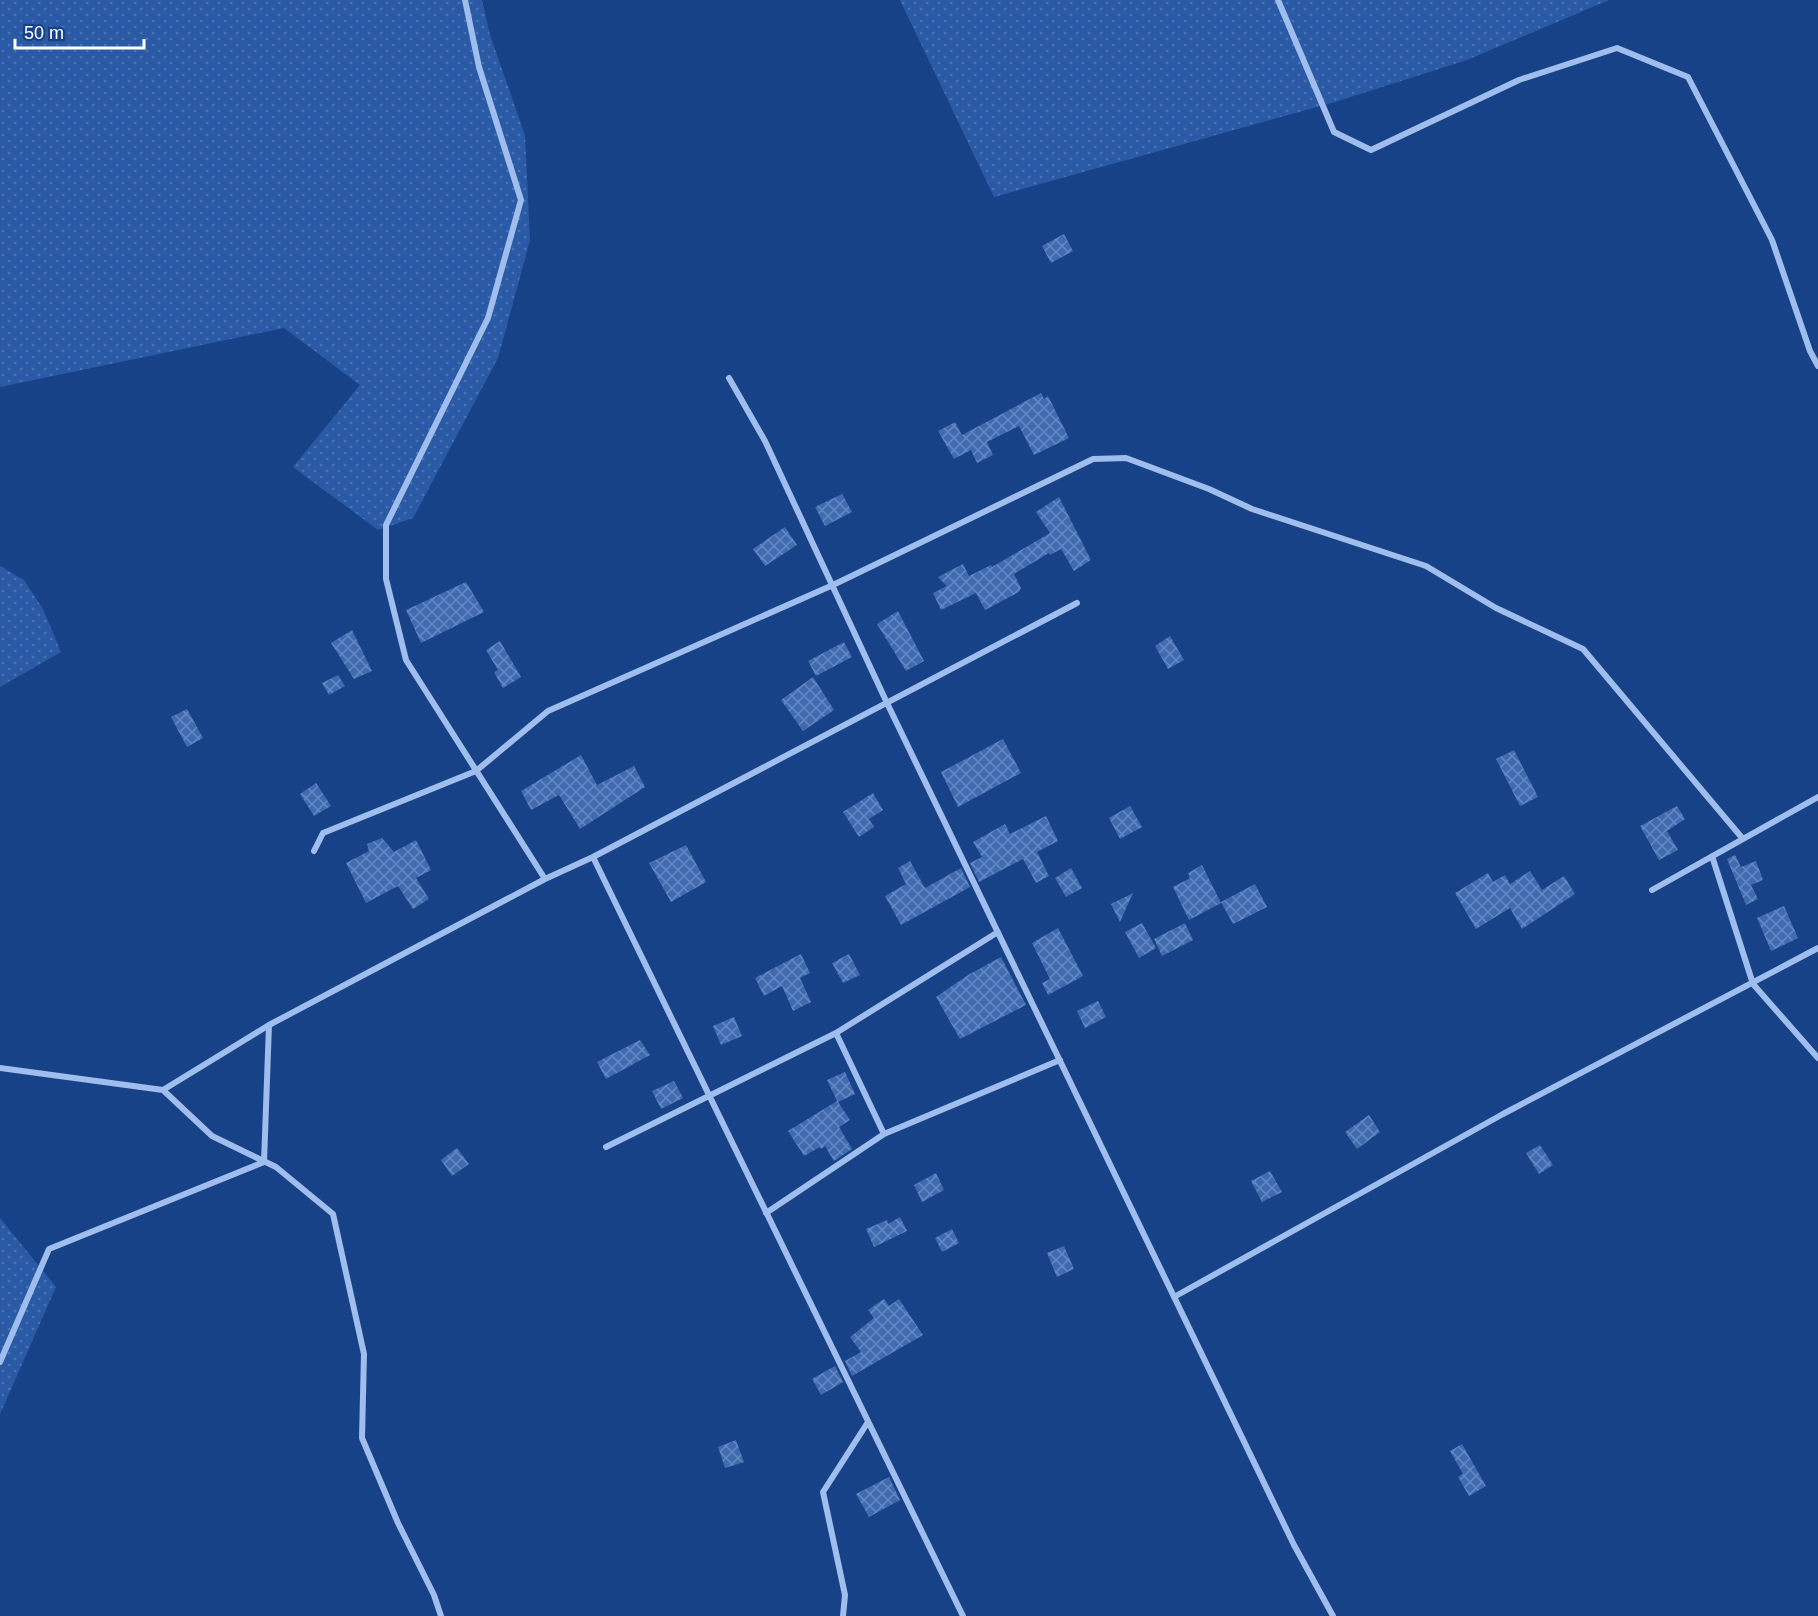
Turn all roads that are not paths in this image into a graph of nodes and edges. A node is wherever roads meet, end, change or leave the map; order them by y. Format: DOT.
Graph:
graph roads {
  1 [pos="465,0"];
  2 [pos="1278,0"];
  3 [pos="1818,366"];
  4 [pos="729,378"];
  5 [pos="832,585"];
  6 [pos="1077,603"];
  7 [pos="887,702"];
  8 [pos="477,771"];
  9 [pos="1818,797"];
  10 [pos="1743,839"];
  11 [pos="314,851"];
  12 [pos="1712,856"];
  13 [pos="593,857"];
  14 [pos="545,879"];
  15 [pos="1653,890"];
  16 [pos="998,932"];
  17 [pos="1818,948"];
  18 [pos="1753,984"];
  19 [pos="269,1025"];
  20 [pos="836,1034"];
  21 [pos="1818,1058"];
  22 [pos="1060,1060"];
  23 [pos="0,1068"];
  24 [pos="163,1090"];
  25 [pos="709,1096"];
  26 [pos="884,1134"];
  27 [pos="606,1147"];
  28 [pos="264,1162"];
  29 [pos="766,1213"];
  30 [pos="1174,1297"];
  31 [pos="0,1362"];
  32 [pos="868,1422"];
  33 [pos="441,1616"];
  34 [pos="843,1616"];
  35 [pos="963,1616"];
  36 [pos="1333,1616"];
  1 -- 8 [label="street"];
  2 -- 3 [label="street"];
  4 -- 5 [label="street"];
  5 -- 7 [label="street"];
  5 -- 8 [label="street"];
  5 -- 10 [label="street"];
  6 -- 7 [label="street"];
  7 -- 13 [label="street"];
  7 -- 16 [label="street"];
  8 -- 11 [label="street"];
  8 -- 14 [label="street"];
  9 -- 10 [label="street"];
  10 -- 12 [label="street"];
  12 -- 15 [label="street"];
  12 -- 18 [label="street"];
  13 -- 14 [label="street"];
  13 -- 25 [label="street"];
  14 -- 19 [label="street"];
  16 -- 20 [label="street"];
  16 -- 22 [label="street"];
  17 -- 18 [label="street"];
  18 -- 21 [label="street"];
  18 -- 30 [label="street"];
  19 -- 24 [label="street"];
  19 -- 28 [label="street"];
  20 -- 25 [label="street"];
  20 -- 26 [label="street"];
  22 -- 26 [label="street"];
  22 -- 30 [label="street"];
  23 -- 24 [label="street"];
  24 -- 28 [label="street"];
  25 -- 27 [label="street"];
  25 -- 29 [label="street"];
  26 -- 29 [label="street"];
  28 -- 31 [label="street"];
  28 -- 33 [label="street"];
  29 -- 32 [label="street"];
  30 -- 36 [label="street"];
  32 -- 34 [label="street"];
  32 -- 35 [label="street"];
}
